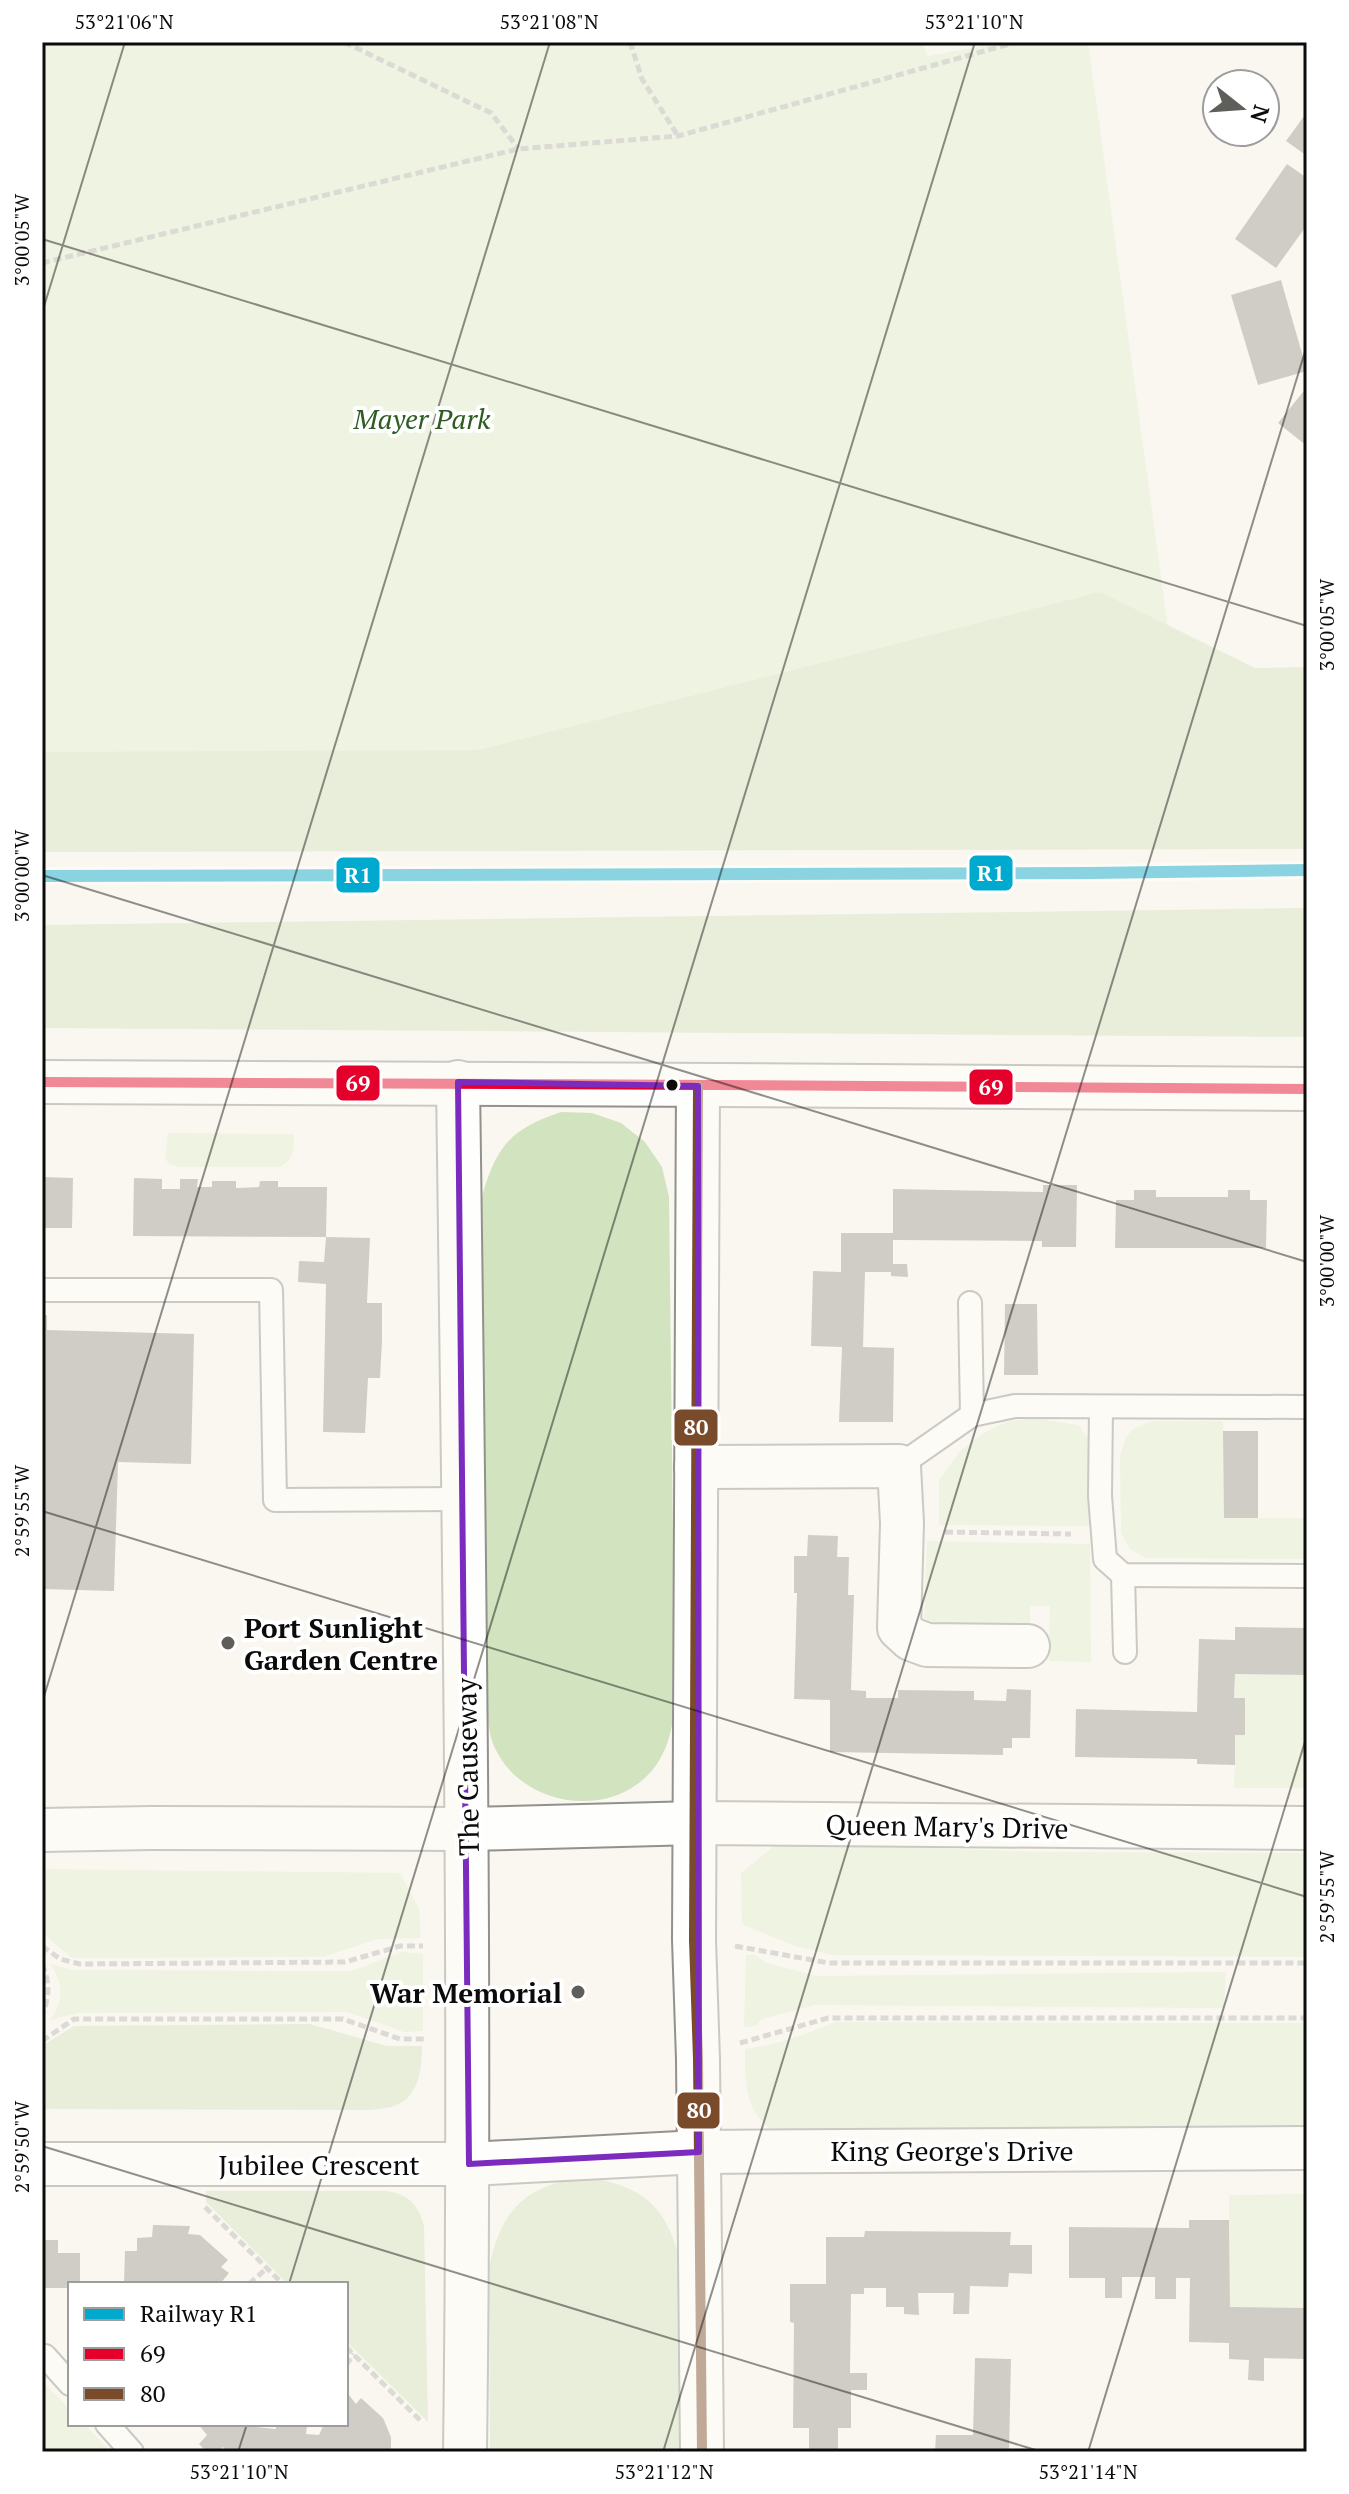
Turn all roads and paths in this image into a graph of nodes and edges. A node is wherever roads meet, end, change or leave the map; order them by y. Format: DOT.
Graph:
graph roads {
  1 [pos="344,42"];
  2 [pos="630,42"];
  3 [pos="1017,42"];
  4 [pos="678,136"];
  5 [pos="518,149"];
  6 [pos="42,263"];
  7 [pos="42,1082"];
  8 [pos="458,1082"];
  9 [pos="698,1086"];
  10 [pos="1307,1089"];
  11 [pos="42,1290"];
  12 [pos="970,1303"];
  13 [pos="1101,1407"];
  14 [pos="1307,1407"];
  15 [pos="972,1415"];
  16 [pos="899,1466"];
  17 [pos="696,1467"];
  18 [pos="464,1499"];
  19 [pos="900,1531"];
  20 [pos="1102,1534"];
  21 [pos="1123,1575"];
  22 [pos="1307,1576"];
  23 [pos="1028,1646"];
  24 [pos="1125,1652"];
  25 [pos="696,1823"];
  26 [pos="1307,1828"];
  27 [pos="468,1829"];
  28 [pos="42,1830"];
  29 [pos="694,1940"];
  30 [pos="42,1946"];
  31 [pos="468,1946"];
  32 [pos="1307,1963"];
  33 [pos="42,1964"];
  34 [pos="42,2015"];
  35 [pos="1307,2018"];
  36 [pos="468,2039"];
  37 [pos="42,2041"];
  38 [pos="698,2059"];
  39 [pos="1307,2148"];
  40 [pos="699,2152"];
  41 [pos="597,2157"];
  42 [pos="42,2164"];
  43 [pos="201,2164"];
  44 [pos="469,2164"];
  45 [pos="267,2268"];
  46 [pos="251,2282"];
  47 [pos="281,2282"];
  48 [pos="348,2349"];
  49 [pos="354,2354"];
  50 [pos="42,2356"];
  51 [pos="348,2362"];
  52 [pos="68,2382"];
  53 [pos="109,2426"];
  54 [pos="430,2430"];
  55 [pos="132,2452"];
  56 [pos="465,2452"];
  57 [pos="702,2452"];
  1 -- 5 [label="path"];
  2 -- 4 [label="path"];
  3 -- 4 [label="path"];
  4 -- 5 [label="path"];
  5 -- 6 [label="path"];
  7 -- 8 [label="street"];
  8 -- 9 [label="street"];
  8 -- 18 [label="street, The Causeway"];
  9 -- 10 [label="street"];
  9 -- 17 [label="street"];
  11 -- 18 [label="lane"];
  12 -- 15 [label="lane"];
  13 -- 14 [label="lane"];
  13 -- 15 [label="lane"];
  13 -- 20 [label="lane"];
  15 -- 16 [label="lane"];
  16 -- 17 [label="street"];
  16 -- 19 [label="street"];
  17 -- 25 [label="street"];
  18 -- 27 [label="street, The Causeway"];
  19 -- 20 [label="path"];
  19 -- 23 [label="street"];
  20 -- 21 [label="lane"];
  21 -- 22 [label="lane"];
  21 -- 24 [label="lane"];
  25 -- 26 [label="street, Queen Mary's Drive"];
  25 -- 27 [label="street, Queen Mary's Drive"];
  25 -- 29 [label="street"];
  27 -- 28 [label="street"];
  27 -- 31 [label="street, The Causeway"];
  29 -- 32 [label="path"];
  29 -- 38 [label="street"];
  30 -- 31 [label="path"];
  31 -- 36 [label="street, The Causeway"];
  33 -- 34 [label="path"];
  35 -- 38 [label="path"];
  36 -- 37 [label="path"];
  36 -- 44 [label="street, The Causeway"];
  38 -- 40 [label="street"];
  39 -- 40 [label="street, King George's Drive"];
  40 -- 41 [label="street, King George's Drive"];
  40 -- 57 [label="street"];
  41 -- 44 [label="street, Jubilee Crescent"];
  42 -- 43 [label="street, Jubilee Crescent"];
  43 -- 44 [label="street, Jubilee Crescent"];
  43 -- 45 [label="path"];
  44 -- 56 [label="street, The Causeway"];
  45 -- 46 [label="path"];
  45 -- 47 [label="path"];
  48 -- 49 [label="path"];
  49 -- 51 [label="path"];
  49 -- 54 [label="path"];
  50 -- 52 [label="lane"];
  53 -- 55 [label="lane"];
}
